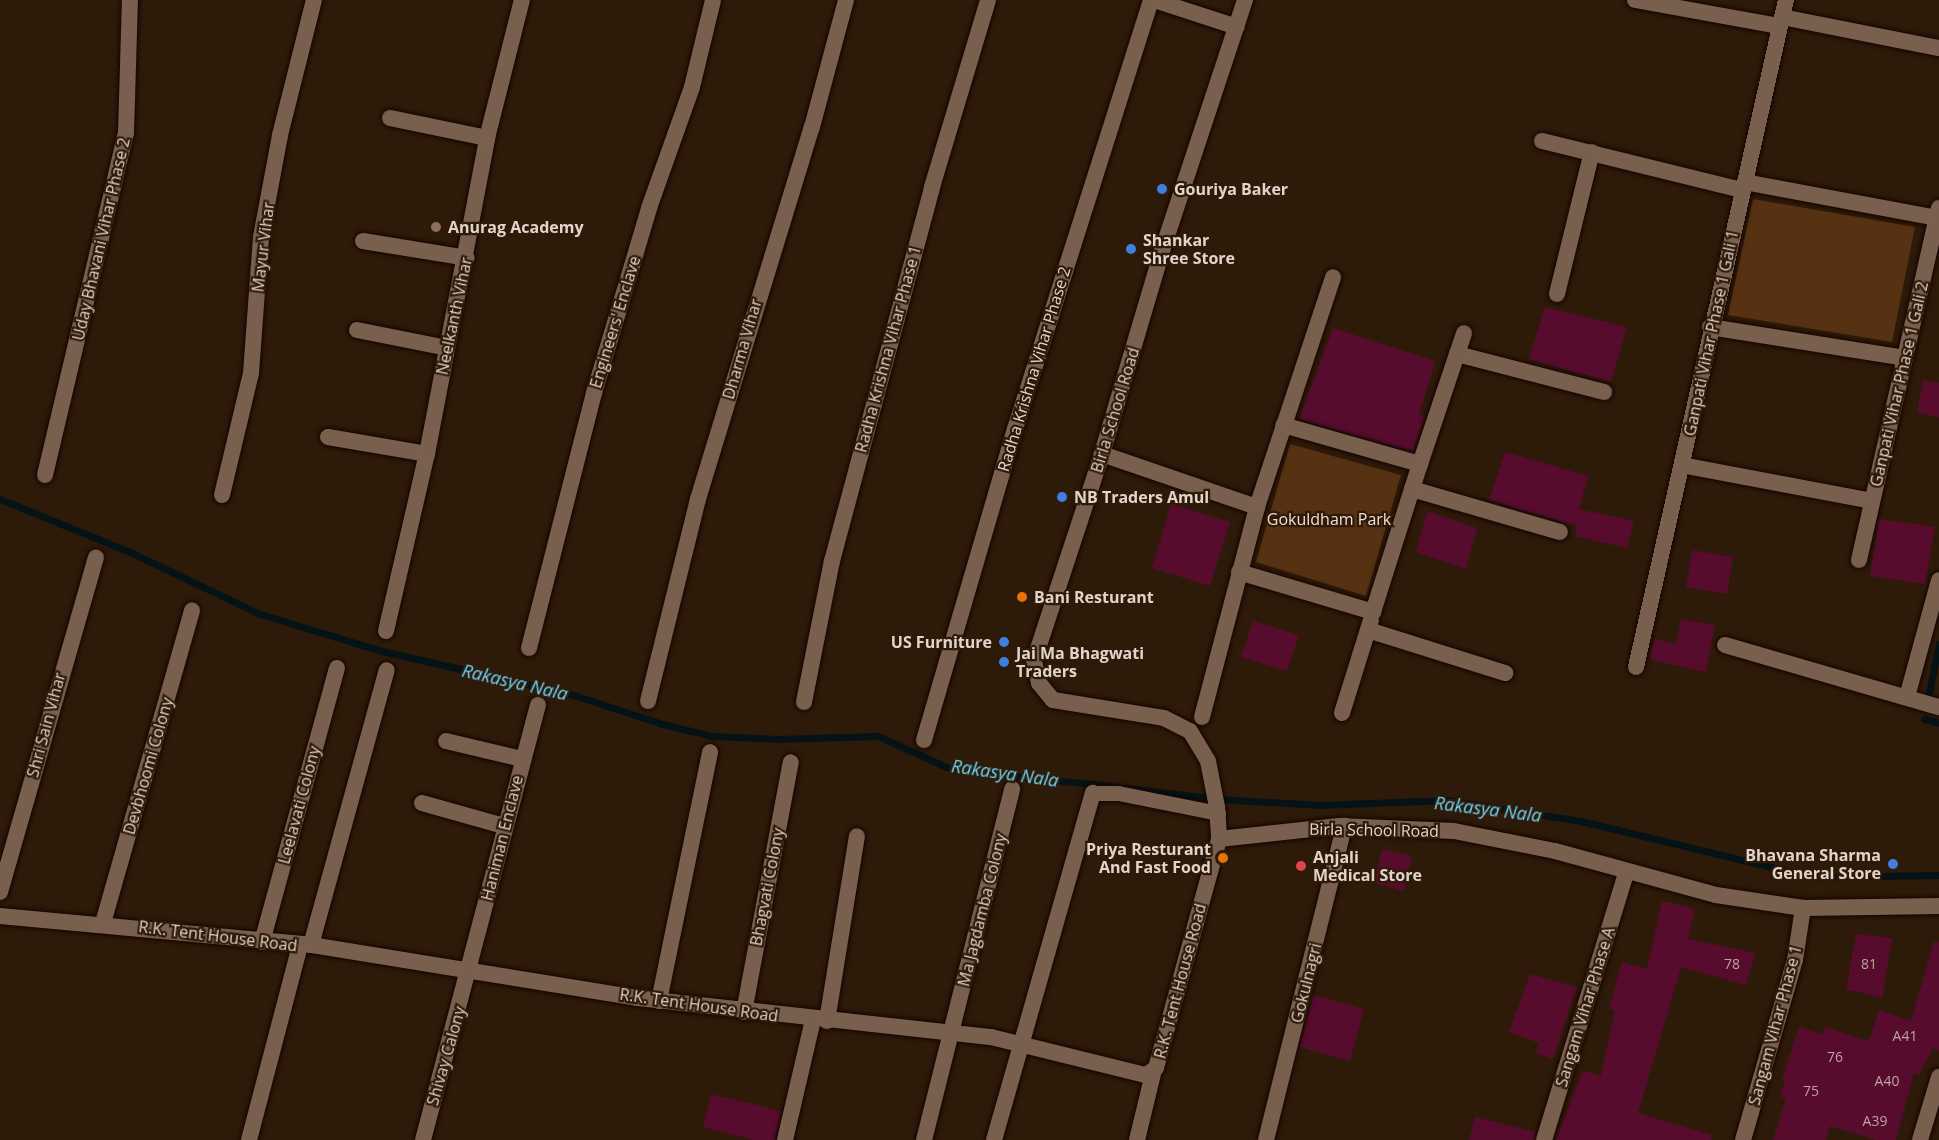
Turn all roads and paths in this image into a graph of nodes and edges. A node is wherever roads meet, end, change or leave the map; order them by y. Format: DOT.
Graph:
graph roads {
  1 [pos="130,0"];
  2 [pos="314,0"];
  3 [pos="522,0"];
  4 [pos="713,0"];
  5 [pos="846,0"];
  6 [pos="988,0"];
  7 [pos="1152,0"];
  8 [pos="1245,0"];
  9 [pos="1635,0"];
  10 [pos="1786,0"];
  11 [pos="1781,22"];
  12 [pos="1237,27"];
  13 [pos="1939,48"];
  14 [pos="390,117"];
  15 [pos="487,138"];
  16 [pos="1542,141"];
  17 [pos="1592,152"];
  18 [pos="1744,186"];
  19 [pos="1938,213"];
  20 [pos="363,241"];
  21 [pos="466,258"];
  22 [pos="1333,277"];
  23 [pos="1557,294"];
  24 [pos="1710,327"];
  25 [pos="357,330"];
  26 [pos="1464,333"];
  27 [pos="447,348"];
  28 [pos="1457,354"];
  29 [pos="1905,358"];
  30 [pos="1604,392"];
  31 [pos="1283,425"];
  32 [pos="328,437"];
  33 [pos="427,454"];
  34 [pos="1102,454"];
  35 [pos="1420,464"];
  36 [pos="1682,465"];
  37 [pos="45,475"];
  38 [pos="1412,489"];
  39 [pos="222,495"];
  40 [pos="1872,501"];
  41 [pos="1257,507"];
  42 [pos="1560,532"];
  43 [pos="96,558"];
  44 [pos="1859,560"];
  45 [pos="1239,572"];
  46 [pos="1939,580"];
  47 [pos="192,610"];
  48 [pos="1373,612"];
  49 [pos="1368,630"];
  50 [pos="386,631"];
  51 [pos="1725,645"];
  52 [pos="529,648"];
  53 [pos="1636,667"];
  54 [pos="337,668"];
  55 [pos="387,670"];
  56 [pos="1505,673"];
  57 [pos="1907,698"];
  58 [pos="648,701"];
  59 [pos="804,702"];
  60 [pos="538,705"];
  61 [pos="1939,707"];
  62 [pos="1342,714"];
  63 [pos="1202,717"];
  64 [pos="924,740"];
  65 [pos="446,741"];
  66 [pos="710,752"];
  67 [pos="522,759"];
  68 [pos="790,762"];
  69 [pos="1012,789"];
  70 [pos="1093,793"];
  71 [pos="422,803"];
  72 [pos="1217,810"];
  73 [pos="504,826"];
  74 [pos="1344,826"];
  75 [pos="857,836"];
  76 [pos="1219,839"];
  77 [pos="1626,873"];
  78 [pos="0,892"];
  79 [pos="1939,906"];
  80 [pos="1803,908"];
  81 [pos="1,921"];
  82 [pos="104,923"];
  83 [pos="262,942"];
  84 [pos="305,946"];
  85 [pos="470,971"];
  86 [pos="658,1001"];
  87 [pos="744,1012"];
  88 [pos="820,1020"];
  89 [pos="951,1032"];
  90 [pos="1022,1042"];
  91 [pos="1153,1074"];
  92 [pos="1939,1077"];
  93 [pos="249,1140"];
  94 [pos="423,1140"];
  95 [pos="785,1140"];
  96 [pos="924,1140"];
  97 [pos="994,1140"];
  98 [pos="1137,1140"];
  99 [pos="1266,1140"];
  100 [pos="1544,1140"];
  101 [pos="1743,1140"];
  102 [pos="1920,1140"];
  1 -- 37 [label="street, Uday Bhavani Vihar Phase 2"];
  2 -- 39 [label="street, Mayur Vihar"];
  3 -- 15 [label="street, Neelkanth Vihar"];
  4 -- 52 [label="street, Engineers' Enclave"];
  5 -- 58 [label="street, Dharma Vihar"];
  6 -- 59 [label="street, Radha Krishna Vihar Phase 1"];
  7 -- 12 [label="street, Radha Krishna Vihar Phase 2"];
  7 -- 64 [label="street, Radha Krishna Vihar Phase 2"];
  8 -- 12 [label="street, Birla School Road"];
  9 -- 11 [label="street"];
  10 -- 11 [label="street, Ganpati Vihar Phase 1 Gali 1"];
  11 -- 13 [label="street"];
  11 -- 18 [label="street, Ganpati Vihar Phase 1 Gali 1"];
  12 -- 34 [label="street, Birla School Road"];
  14 -- 15 [label="street"];
  15 -- 21 [label="street, Neelkanth Vihar"];
  16 -- 17 [label="street"];
  17 -- 18 [label="street"];
  17 -- 23 [label="street"];
  18 -- 19 [label="street"];
  18 -- 24 [label="street, Ganpati Vihar Phase 1 Gali 1"];
  19 -- 29 [label="street, Ganpati Vihar Phase 1 Gali 2"];
  20 -- 21 [label="street"];
  21 -- 27 [label="street, Neelkanth Vihar"];
  22 -- 31 [label="street"];
  24 -- 29 [label="street"];
  24 -- 36 [label="street, Ganpati Vihar Phase 1 Gali 1"];
  25 -- 27 [label="street"];
  26 -- 28 [label="street"];
  27 -- 33 [label="street, Neelkanth Vihar"];
  28 -- 30 [label="street"];
  28 -- 35 [label="street"];
  29 -- 40 [label="street, Ganpati Vihar Phase 1 Gali 2"];
  31 -- 35 [label="street"];
  31 -- 41 [label="street"];
  32 -- 33 [label="street"];
  33 -- 50 [label="street, Neelkanth Vihar"];
  34 -- 41 [label="street"];
  34 -- 72 [label="street, Birla School Road"];
  35 -- 38 [label="street"];
  36 -- 40 [label="street"];
  36 -- 53 [label="street, Ganpati Vihar Phase 1 Gali 1"];
  38 -- 42 [label="street"];
  38 -- 48 [label="street"];
  40 -- 44 [label="street, Ganpati Vihar Phase 1 Gali 2"];
  41 -- 45 [label="street"];
  43 -- 78 [label="street, Shri Sain Vihar"];
  45 -- 48 [label="street"];
  45 -- 63 [label="street"];
  46 -- 57 [label="street"];
  47 -- 82 [label="street, Devbhoomi Colony"];
  48 -- 49 [label="street"];
  49 -- 56 [label="street"];
  49 -- 62 [label="street"];
  51 -- 57 [label="street"];
  54 -- 83 [label="street, Leelavati Colony"];
  55 -- 84 [label="street"];
  57 -- 61 [label="street"];
  60 -- 67 [label="street, Haniman Enclave"];
  65 -- 67 [label="street"];
  66 -- 86 [label="street"];
  67 -- 73 [label="street, Haniman Enclave"];
  68 -- 87 [label="street, Bhagvati Colony"];
  69 -- 89 [label="street, Ma Jagdamba Colony"];
  70 -- 72 [label="street"];
  70 -- 90 [label="street"];
  71 -- 73 [label="street"];
  72 -- 76 [label="street, Birla School Road"];
  73 -- 85 [label="street, Haniman Enclave"];
  74 -- 76 [label="street, Birla School Road"];
  74 -- 77 [label="street, Birla School Road"];
  74 -- 99 [label="street, Gokulnagri"];
  75 -- 88 [label="street"];
  76 -- 91 [label="street, R.K. Tent House Road"];
  77 -- 80 [label="street, Birla School Road"];
  77 -- 100 [label="street, Sangam Vihar Phase A"];
  79 -- 80 [label="street, Birla School Road"];
  80 -- 101 [label="street, Sangam Vihar Phase 1"];
  81 -- 82 [label="street, R.K. Tent House Road"];
  82 -- 83 [label="street, R.K. Tent House Road"];
  83 -- 84 [label="street, R.K. Tent House Road"];
  84 -- 85 [label="street, R.K. Tent House Road"];
  84 -- 93 [label="street"];
  85 -- 86 [label="street, R.K. Tent House Road"];
  85 -- 94 [label="street, Shivay Calony"];
  86 -- 87 [label="street, R.K. Tent House Road"];
  87 -- 88 [label="street, R.K. Tent House Road"];
  88 -- 89 [label="street, R.K. Tent House Road"];
  88 -- 95 [label="street"];
  89 -- 90 [label="street, R.K. Tent House Road"];
  89 -- 96 [label="street, Ma Jagdamba Colony"];
  90 -- 91 [label="street, R.K. Tent House Road"];
  90 -- 97 [label="street"];
  91 -- 98 [label="street"];
  92 -- 102 [label="street"];
}
